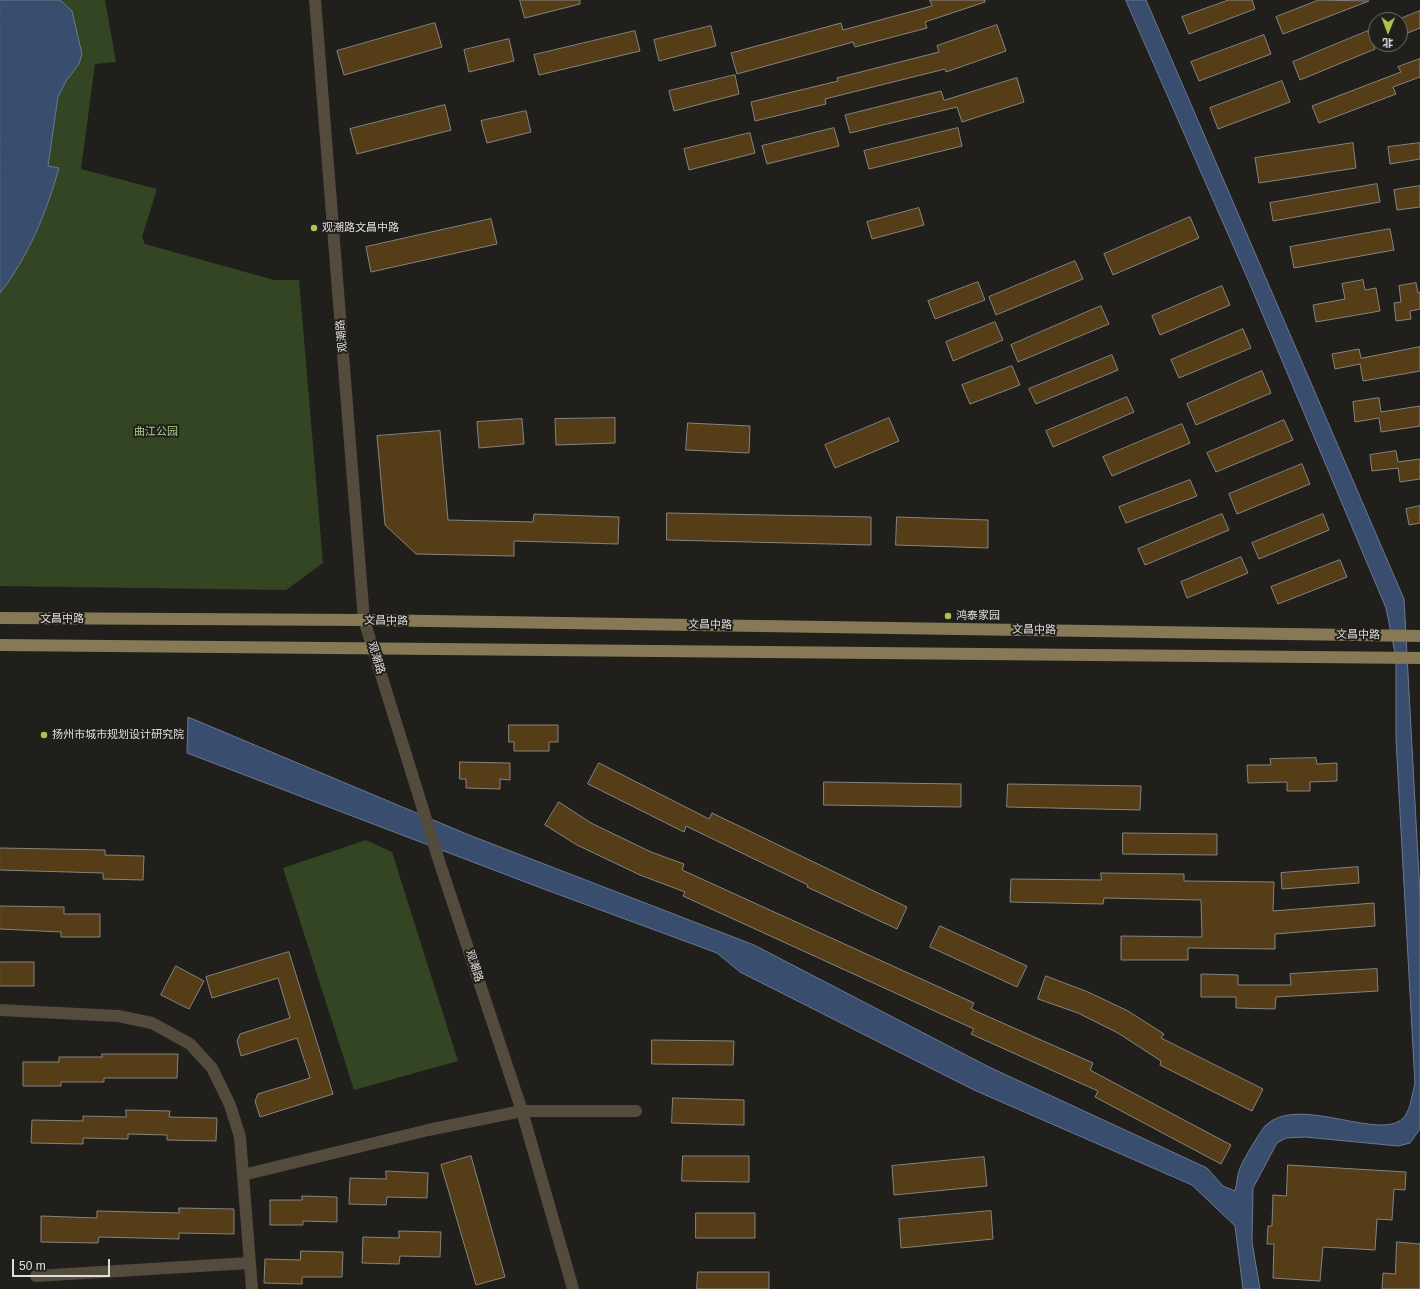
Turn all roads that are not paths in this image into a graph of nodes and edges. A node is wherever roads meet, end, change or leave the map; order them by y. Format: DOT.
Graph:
graph roads {
  1 [pos="315,0"];
  2 [pos="0,618"];
  3 [pos="364,620"];
  4 [pos="1420,636"];
  5 [pos="0,645"];
  6 [pos="373,647"];
  7 [pos="1420,658"];
  8 [pos="0,1010"];
  9 [pos="522,1111"];
  10 [pos="636,1112"];
  11 [pos="243,1175"];
  12 [pos="249,1262"];
  13 [pos="36,1276"];
  14 [pos="252,1289"];
  15 [pos="573,1289"];
  1 -- 3 [label="street, 观潮路"];
  2 -- 3 [label="main road, 文昌中路"];
  3 -- 4 [label="main road, 文昌中路"];
  3 -- 6 [label="street, 观潮路"];
  5 -- 6 [label="main road, 文昌中路"];
  6 -- 7 [label="main road, 文昌中路"];
  6 -- 9 [label="street, 观潮路"];
  8 -- 11 [label="street"];
  9 -- 10 [label="street"];
  9 -- 11 [label="street"];
  9 -- 15 [label="street, 观潮路"];
  11 -- 12 [label="street"];
  12 -- 13 [label="street"];
  12 -- 14 [label="street"];
}
